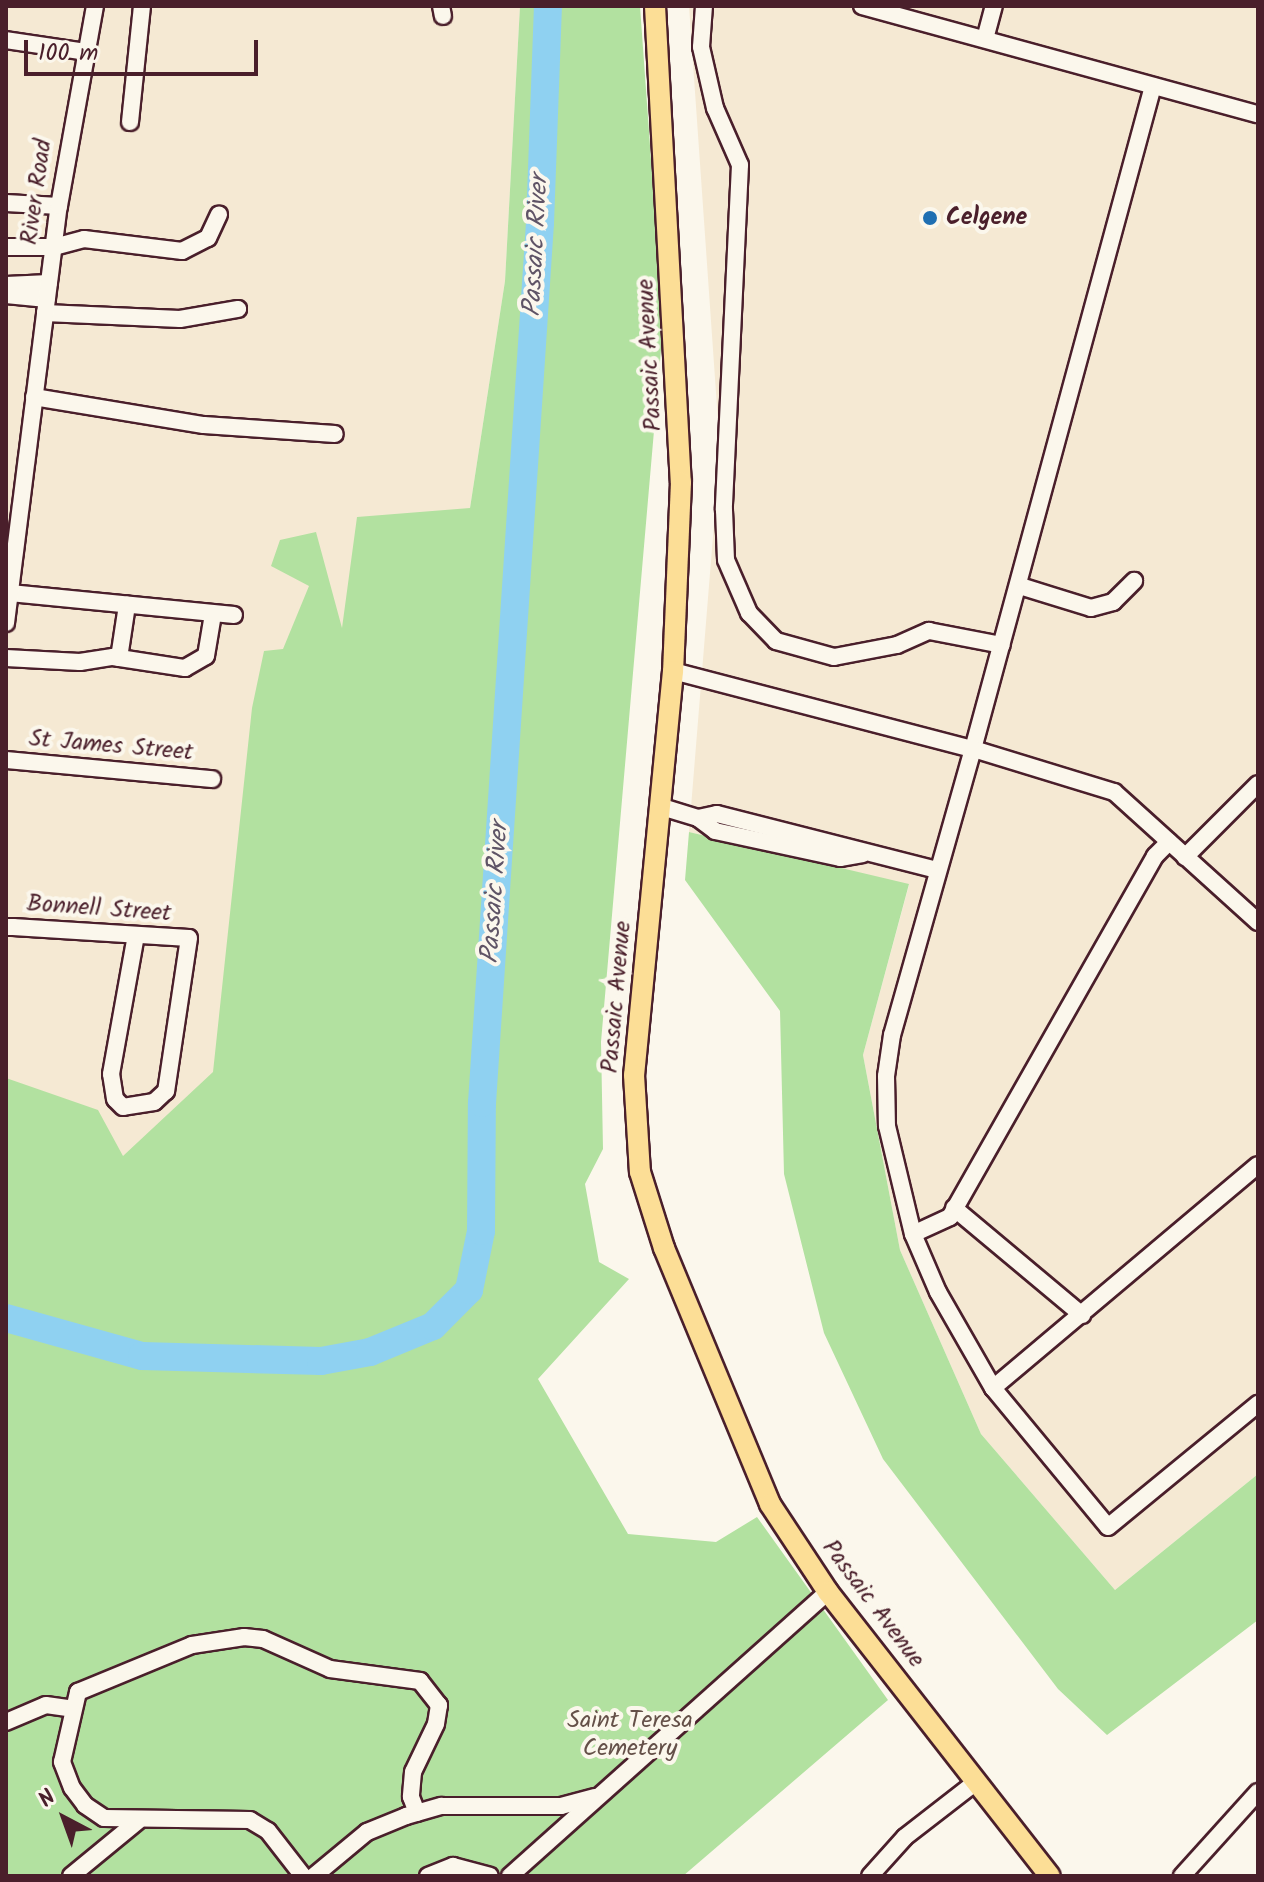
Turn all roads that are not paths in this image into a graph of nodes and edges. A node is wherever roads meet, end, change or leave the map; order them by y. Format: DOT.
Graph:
graph roads {
  1 [pos="95,6"];
  2 [pos="142,6"];
  3 [pos="655,6"];
  4 [pos="704,6"];
  5 [pos="862,6"];
  6 [pos="934,6"];
  7 [pos="994,6"];
  8 [pos="936,25"];
  9 [pos="985,39"];
  10 [pos="6,40"];
  11 [pos="86,52"];
  12 [pos="1153,86"];
  13 [pos="1258,114"];
  14 [pos="130,122"];
  15 [pos="6,203"];
  16 [pos="59,206"];
  17 [pos="219,214"];
  18 [pos="6,247"];
  19 [pos="53,252"];
  20 [pos="6,257"];
  21 [pos="6,285"];
  22 [pos="6,295"];
  23 [pos="47,298"];
  24 [pos="238,309"];
  25 [pos="34,397"];
  26 [pos="335,434"];
  27 [pos="1134,581"];
  28 [pos="1020,586"];
  29 [pos="10,593"];
  30 [pos="124,605"];
  31 [pos="213,614"];
  32 [pos="234,615"];
  33 [pos="6,623"];
  34 [pos="1002,645"];
  35 [pos="6,658"];
  36 [pos="119,658"];
  37 [pos="673,671"];
  38 [pos="973,749"];
  39 [pos="6,760"];
  40 [pos="212,779"];
  41 [pos="1258,784"];
  42 [pos="662,807"];
  43 [pos="1169,842"];
  44 [pos="1185,857"];
  45 [pos="937,870"];
  46 [pos="1258,922"];
  47 [pos="6,927"];
  48 [pos="136,935"];
  49 [pos="1257,1168"];
  50 [pos="954,1208"];
  51 [pos="913,1234"];
  52 [pos="1082,1315"];
  53 [pos="993,1388"];
  54 [pos="1258,1404"];
  55 [pos="828,1592"];
  56 [pos="73,1709"];
  57 [pos="6,1722"];
  58 [pos="976,1782"];
  59 [pos="1258,1792"];
  60 [pos="601,1795"];
  61 [pos="417,1813"];
  62 [pos="138,1821"];
  63 [pos="322,1874"];
  64 [pos="71,1876"];
  65 [pos="303,1876"];
  66 [pos="428,1876"];
  67 [pos="490,1876"];
  68 [pos="510,1876"];
  69 [pos="870,1876"];
  70 [pos="1050,1876"];
  71 [pos="1182,1876"];
  1 -- 11 [label="street, River Road"];
  2 -- 14 [label="street"];
  3 -- 37 [label="main road, Passaic Avenue"];
  4 -- 34 [label="street"];
  5 -- 8 [label="street"];
  6 -- 8 [label="street"];
  7 -- 9 [label="street"];
  8 -- 9 [label="street"];
  9 -- 12 [label="street"];
  10 -- 11 [label="street"];
  11 -- 16 [label="street, River Road"];
  12 -- 13 [label="street"];
  12 -- 28 [label="street"];
  15 -- 16 [label="street"];
  16 -- 19 [label="street, River Road"];
  17 -- 19 [label="street"];
  18 -- 19 [label="street"];
  19 -- 20 [label="street"];
  19 -- 23 [label="street, River Road"];
  21 -- 23 [label="street"];
  22 -- 23 [label="street"];
  23 -- 24 [label="street"];
  23 -- 25 [label="street, River Road"];
  25 -- 26 [label="street"];
  25 -- 29 [label="street, River Road"];
  27 -- 28 [label="street"];
  28 -- 34 [label="street"];
  29 -- 30 [label="street"];
  29 -- 33 [label="street, River Road"];
  30 -- 31 [label="street"];
  30 -- 36 [label="street"];
  31 -- 32 [label="street"];
  31 -- 36 [label="street"];
  34 -- 38 [label="street"];
  35 -- 36 [label="street"];
  37 -- 38 [label="street"];
  37 -- 42 [label="main road, Passaic Avenue"];
  38 -- 43 [label="street"];
  38 -- 45 [label="street"];
  39 -- 40 [label="street, St James Street"];
  41 -- 44 [label="street"];
  42 -- 45 [label="street"];
  42 -- 55 [label="main road, Passaic Avenue"];
  43 -- 44 [label="street"];
  43 -- 50 [label="street"];
  44 -- 46 [label="street"];
  45 -- 51 [label="street"];
  47 -- 48 [label="street, Bonnell Street"];
  48 -- 48 [label="street, Bonnell Street"];
  49 -- 52 [label="street"];
  50 -- 51 [label="street"];
  50 -- 52 [label="street"];
  51 -- 53 [label="street"];
  52 -- 53 [label="street"];
  53 -- 54 [label="street"];
  55 -- 58 [label="main road, Passaic Avenue"];
  55 -- 60 [label="street"];
  56 -- 57 [label="street"];
  56 -- 61 [label="street"];
  56 -- 62 [label="street"];
  58 -- 69 [label="street"];
  58 -- 70 [label="main road, Passaic Avenue"];
  59 -- 71 [label="street"];
  60 -- 61 [label="street"];
  60 -- 68 [label="street"];
  61 -- 63 [label="street"];
  62 -- 64 [label="street"];
  62 -- 65 [label="street"];
  66 -- 67 [label="street"];
}
